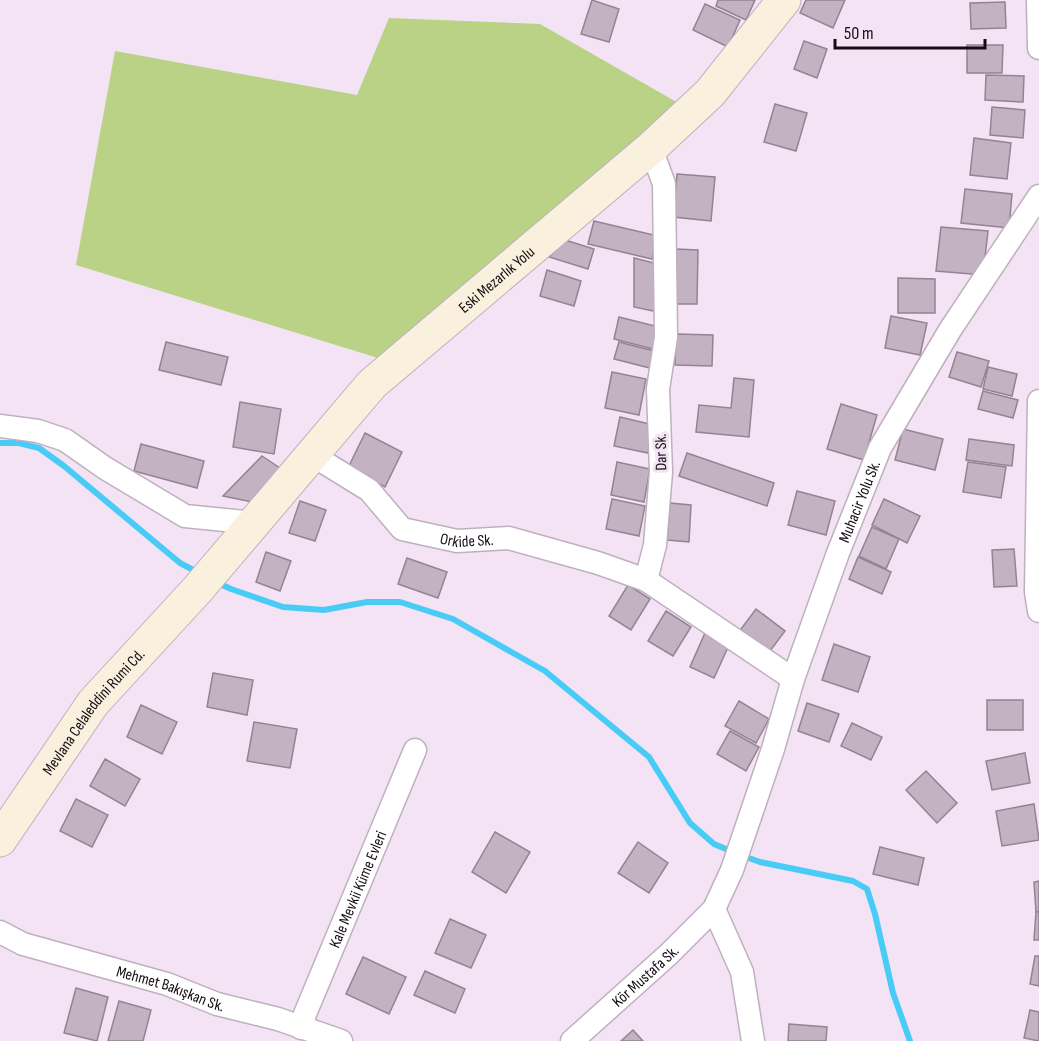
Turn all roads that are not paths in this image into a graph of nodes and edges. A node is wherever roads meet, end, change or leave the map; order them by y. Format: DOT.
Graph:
graph roads {
  1 [pos="784,0"];
  2 [pos="1038,0"];
  3 [pos="1039,33"];
  4 [pos="1039,48"];
  5 [pos="651,148"];
  6 [pos="1039,196"];
  7 [pos="1039,401"];
  8 [pos="0,426"];
  9 [pos="312,455"];
  10 [pos="255,523"];
  11 [pos="207,579"];
  12 [pos="646,580"];
  13 [pos="1039,611"];
  14 [pos="793,679"];
  15 [pos="415,750"];
  16 [pos="0,840"];
  17 [pos="732,870"];
  18 [pos="714,909"];
  19 [pos="0,932"];
  20 [pos="301,1028"];
  21 [pos="341,1041"];
  22 [pos="572,1041"];
  23 [pos="753,1041"];
  1 -- 5 [label="street, Eski Mezarlık Yolu"];
  2 -- 3 [label="street"];
  3 -- 4 [label="street"];
  5 -- 9 [label="street, Eski Mezarlık Yolu"];
  5 -- 12 [label="street, Dar Sk."];
  6 -- 14 [label="street, Muhacir Yolu Sk."];
  7 -- 13 [label="street"];
  8 -- 10 [label="street"];
  9 -- 10 [label="street, Eski Mezarlık Yolu"];
  9 -- 12 [label="street, Orkide Sk."];
  10 -- 11 [label="street, Eski Mezarlık Yolu"];
  11 -- 16 [label="street, Mevlana Celaleddini Rumi Cd."];
  12 -- 14 [label="street"];
  14 -- 17 [label="street, Muhacir Yolu Sk."];
  15 -- 20 [label="street, Kale Mevkii Küme Evleri"];
  17 -- 18 [label="street, Kör Mustafa Sk."];
  18 -- 22 [label="street, Kör Mustafa Sk."];
  18 -- 23 [label="street"];
  19 -- 20 [label="street, Mehmet Bakışkan Sk."];
  20 -- 21 [label="street, Mehmet Bakışkan Sk."];
}
